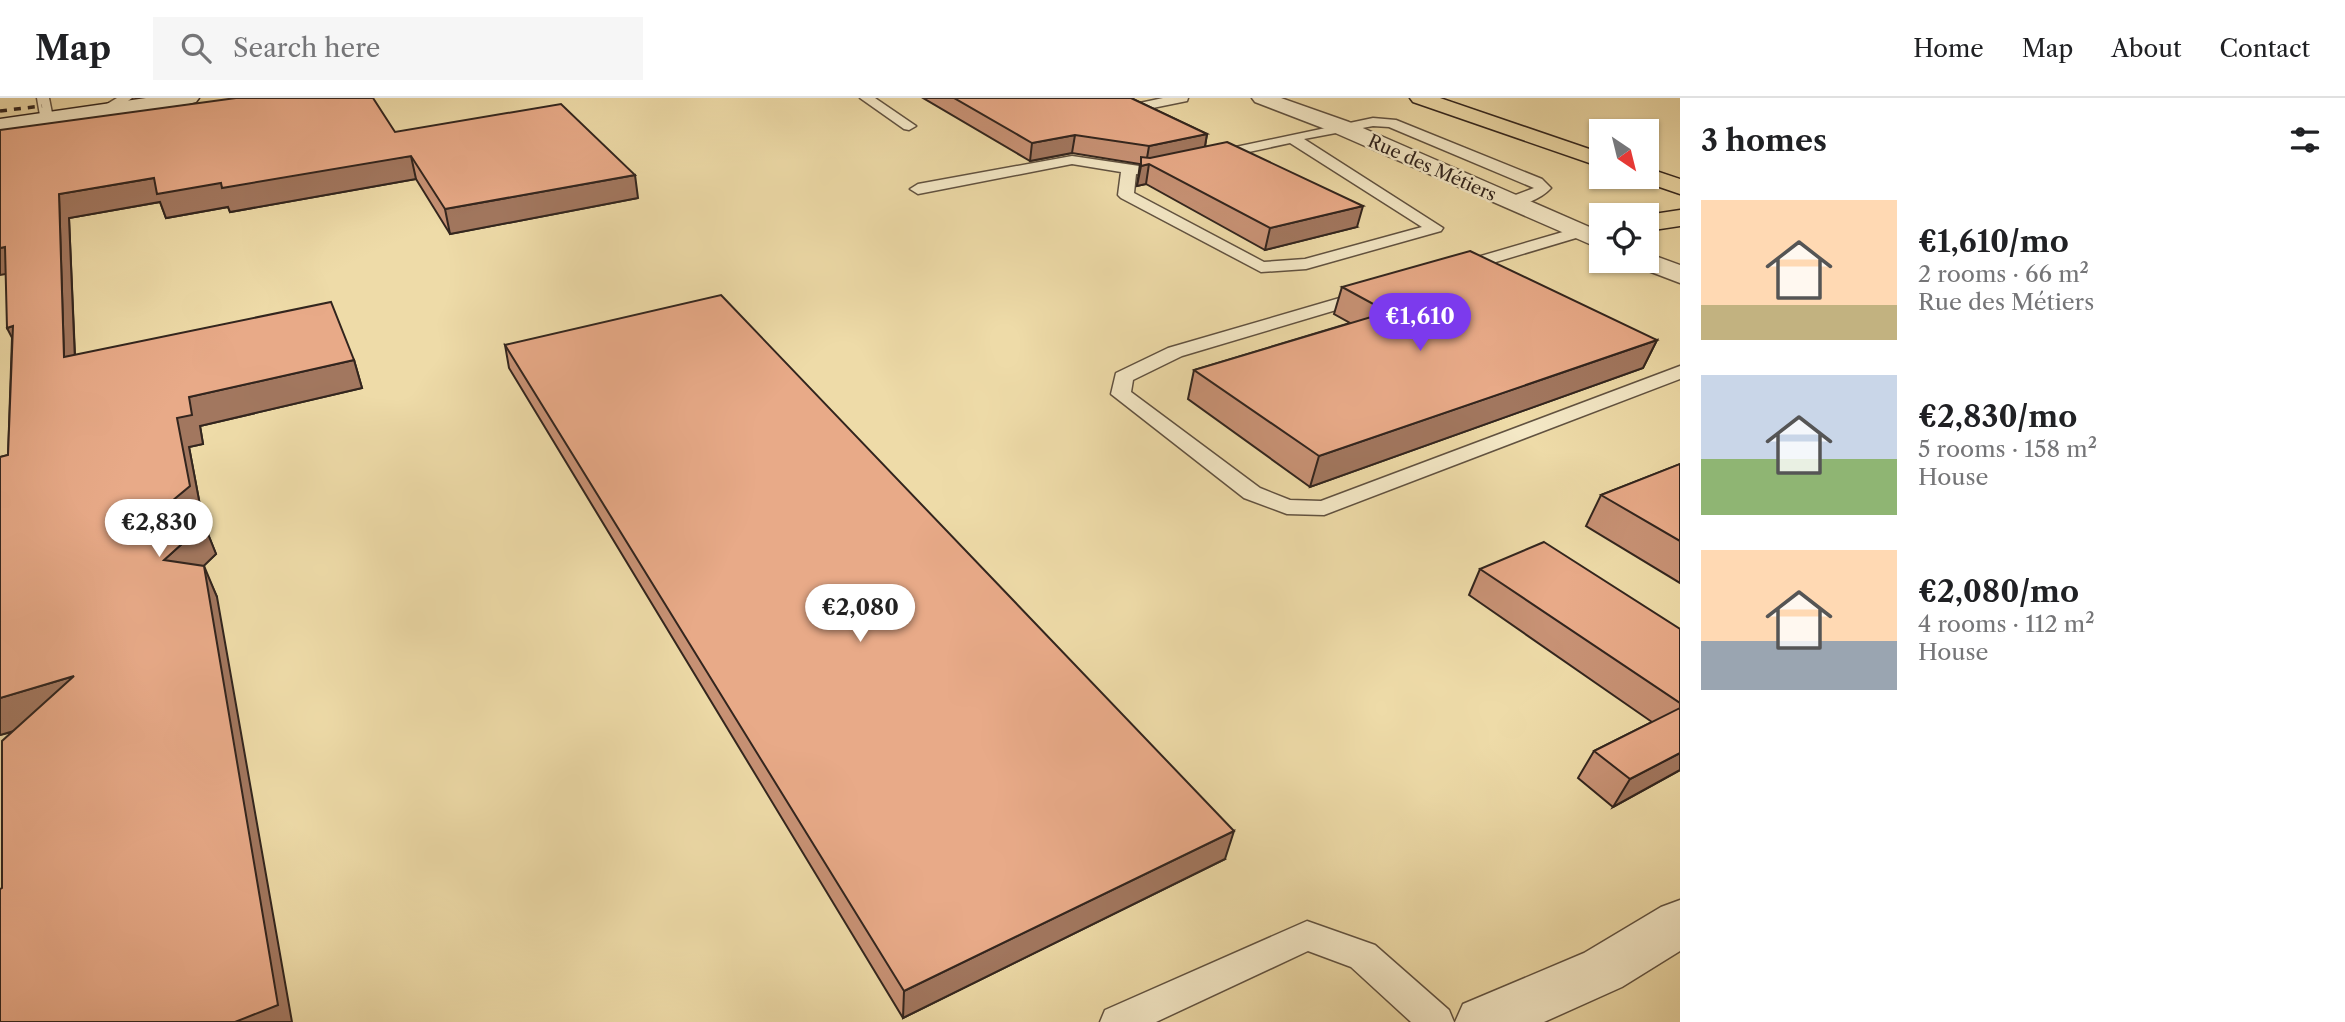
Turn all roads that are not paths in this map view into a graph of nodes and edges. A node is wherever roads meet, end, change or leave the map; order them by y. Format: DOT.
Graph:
graph roads {
  1 [pos="126,98"];
  2 [pos="187,98"];
  3 [pos="866,98"];
  4 [pos="1112,98"];
  5 [pos="1182,98"];
  6 [pos="1262,98"];
  7 [pos="1420,98"];
  8 [pos="1463,98"];
  9 [pos="44,108"];
  10 [pos="107,110"];
  11 [pos="0,125"];
  12 [pos="909,127"];
  13 [pos="1341,127"];
  14 [pos="1292,138"];
  15 [pos="1589,140"];
  16 [pos="1589,156"];
  17 [pos="1659,163"];
  18 [pos="1129,168"];
  19 [pos="1680,170"];
  20 [pos="1659,179"];
  21 [pos="1680,187"];
  22 [pos="918,189"];
  23 [pos="1511,202"];
  24 [pos="1680,218"];
  25 [pos="1659,221"];
  26 [pos="1589,235"];
  27 [pos="1589,237"];
  28 [pos="1659,266"];
  29 [pos="1436,275"];
  30 [pos="1680,275"];
  31 [pos="1384,290"];
  32 [pos="1680,372"];
  33 [pos="1680,923"];
  34 [pos="1118,1022"];
  35 [pos="1436,1022"];
  36 [pos="1483,1022"];
  1 -- 10 [label="lane"];
  2 -- 10 [label="street"];
  3 -- 12 [label="lane"];
  4 -- 5 [label="lane"];
  6 -- 13 [label="street, Rue des Métiers"];
  7 -- 16 [label="main road"];
  8 -- 15 [label="main road"];
  9 -- 10 [label="street"];
  9 -- 11 [label="street"];
  13 -- 14 [label="lane"];
  13 -- 23 [label="street, Rue des Métiers"];
  13 -- 23 [label="lane"];
  14 -- 18 [label="lane"];
  14 -- 18 [label="lane"];
  17 -- 19 [label="main road"];
  18 -- 22 [label="lane"];
  20 -- 21 [label="main road"];
  23 -- 26 [label="street, Rue des Métiers"];
  24 -- 25 [label="main road"];
  27 -- 29 [label="lane"];
  28 -- 30 [label="street"];
  31 -- 32 [label="lane"];
  33 -- 36 [label="street"];
  34 -- 35 [label="lane"];
}
